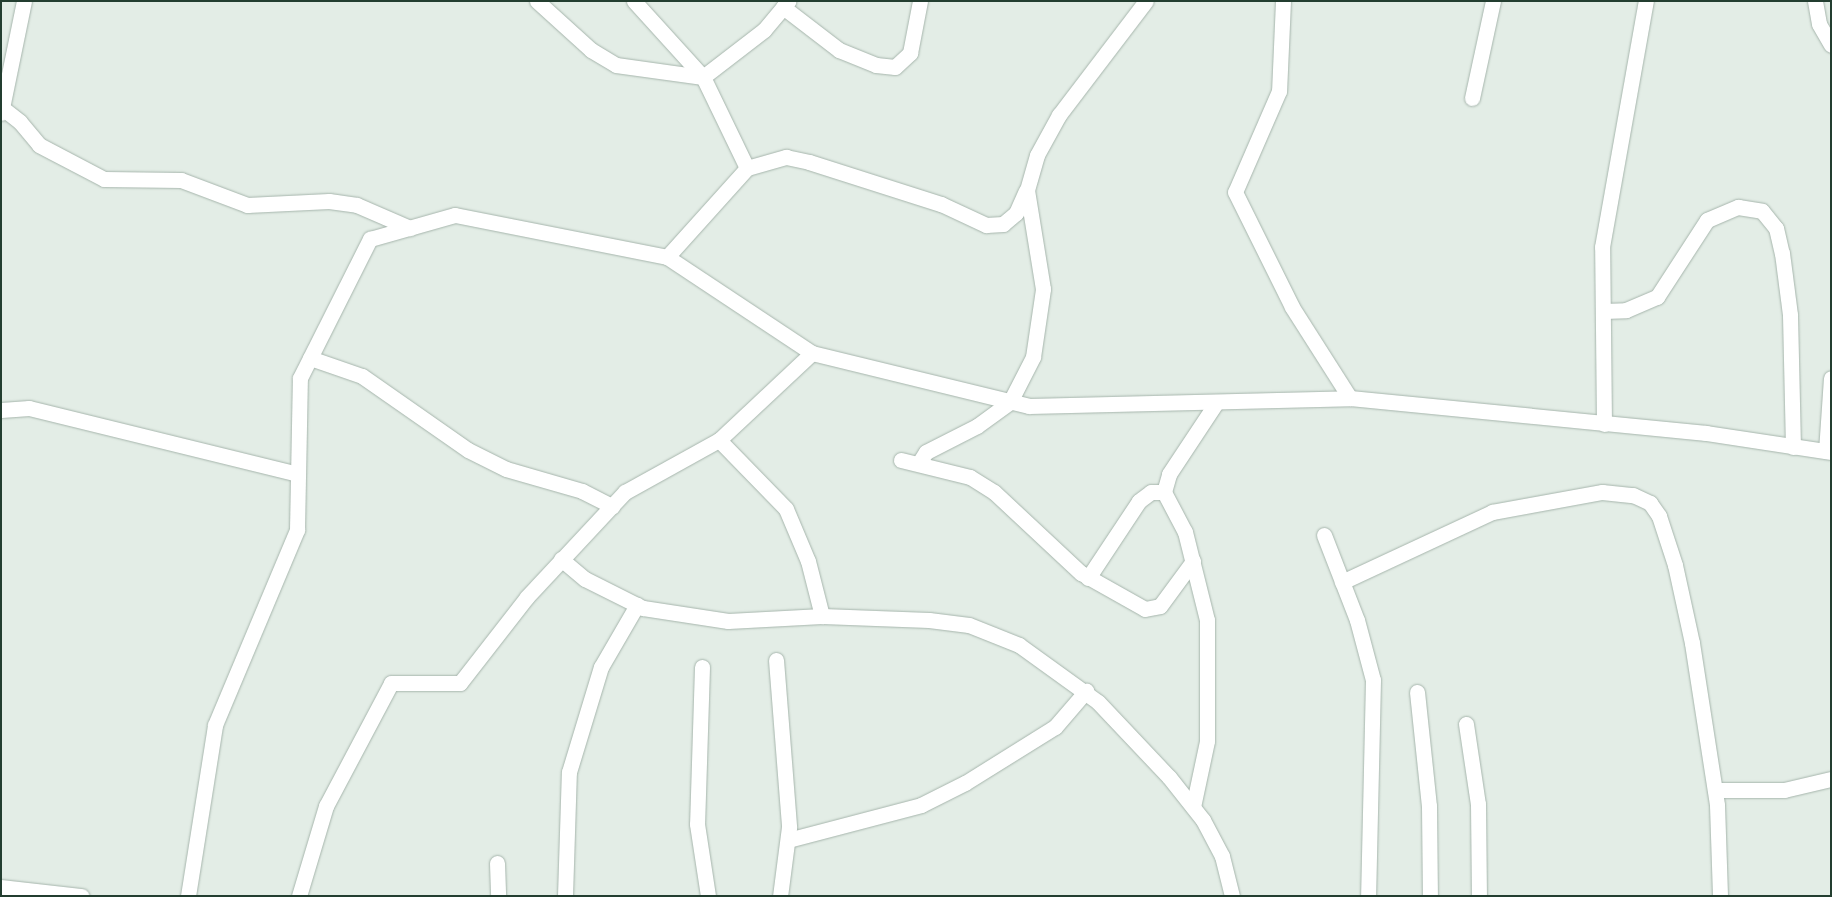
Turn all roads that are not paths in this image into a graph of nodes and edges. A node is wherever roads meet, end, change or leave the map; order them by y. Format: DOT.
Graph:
graph roads {
  1 [pos="537,1"];
  2 [pos="634,1"];
  3 [pos="920,1"];
  4 [pos="1146,1"];
  5 [pos="1283,1"];
  6 [pos="1493,1"];
  7 [pos="1646,1"];
  8 [pos="1815,1"];
  9 [pos="26,3"];
  10 [pos="786,4"];
  11 [pos="1831,46"];
  12 [pos="703,77"];
  13 [pos="1472,98"];
  14 [pos="2,109"];
  15 [pos="747,168"];
  16 [pos="1027,190"];
  17 [pos="410,228"];
  18 [pos="666,257"];
  19 [pos="1603,311"];
  20 [pos="812,353"];
  21 [pos="310,358"];
  22 [pos="1831,378"];
  23 [pos="1350,398"];
  24 [pos="1010,402"];
  25 [pos="1216,403"];
  26 [pos="1,410"];
  27 [pos="1604,424"];
  28 [pos="719,440"];
  29 [pos="1793,446"];
  30 [pos="1828,452"];
  31 [pos="901,460"];
  32 [pos="919,463"];
  33 [pos="298,474"];
  34 [pos="1164,492"];
  35 [pos="612,506"];
  36 [pos="1324,535"];
  37 [pos="561,559"];
  38 [pos="1193,561"];
  39 [pos="1088,578"];
  40 [pos="1342,582"];
  41 [pos="637,605"];
  42 [pos="822,616"];
  43 [pos="776,660"];
  44 [pos="702,667"];
  45 [pos="1086,691"];
  46 [pos="1417,692"];
  47 [pos="1466,724"];
  48 [pos="1831,779"];
  49 [pos="1715,790"];
  50 [pos="1193,807"];
  51 [pos="788,840"];
  52 [pos="497,863"];
  53 [pos="1,887"];
  54 [pos="81,896"];
  55 [pos="188,896"];
  56 [pos="299,896"];
  57 [pos="498,896"];
  58 [pos="565,896"];
  59 [pos="708,896"];
  60 [pos="780,896"];
  61 [pos="1232,896"];
  62 [pos="1368,896"];
  63 [pos="1430,896"];
  64 [pos="1479,896"];
  65 [pos="1720,896"];
  1 -- 12 [label="street"];
  2 -- 12 [label="street"];
  3 -- 10 [label="street"];
  4 -- 16 [label="street"];
  5 -- 23 [label="street"];
  6 -- 13 [label="street"];
  7 -- 19 [label="street"];
  8 -- 11 [label="street"];
  9 -- 14 [label="street"];
  10 -- 12 [label="street"];
  12 -- 15 [label="street"];
  14 -- 17 [label="street"];
  15 -- 16 [label="street"];
  15 -- 18 [label="street"];
  16 -- 24 [label="street"];
  17 -- 18 [label="street"];
  17 -- 21 [label="street"];
  18 -- 20 [label="street"];
  19 -- 27 [label="street"];
  19 -- 29 [label="street"];
  20 -- 24 [label="street"];
  20 -- 28 [label="street"];
  21 -- 33 [label="street"];
  21 -- 35 [label="street"];
  22 -- 30 [label="street"];
  23 -- 25 [label="street"];
  23 -- 27 [label="street"];
  24 -- 25 [label="street"];
  24 -- 32 [label="street"];
  25 -- 34 [label="street"];
  26 -- 33 [label="street"];
  27 -- 29 [label="street"];
  28 -- 35 [label="street"];
  28 -- 42 [label="street"];
  29 -- 30 [label="street"];
  31 -- 32 [label="street"];
  32 -- 39 [label="street"];
  33 -- 55 [label="street"];
  34 -- 38 [label="street"];
  34 -- 39 [label="street"];
  35 -- 37 [label="street"];
  36 -- 40 [label="street"];
  37 -- 41 [label="street"];
  37 -- 56 [label="street"];
  38 -- 39 [label="street"];
  38 -- 50 [label="street"];
  40 -- 49 [label="street"];
  40 -- 62 [label="street"];
  41 -- 42 [label="street"];
  41 -- 58 [label="street"];
  42 -- 45 [label="street"];
  43 -- 51 [label="street"];
  44 -- 59 [label="street"];
  45 -- 50 [label="street"];
  45 -- 51 [label="street"];
  46 -- 63 [label="street"];
  47 -- 64 [label="street"];
  48 -- 49 [label="street"];
  49 -- 65 [label="street"];
  50 -- 61 [label="street"];
  51 -- 60 [label="street"];
  52 -- 57 [label="street"];
  53 -- 54 [label="street"];
}
